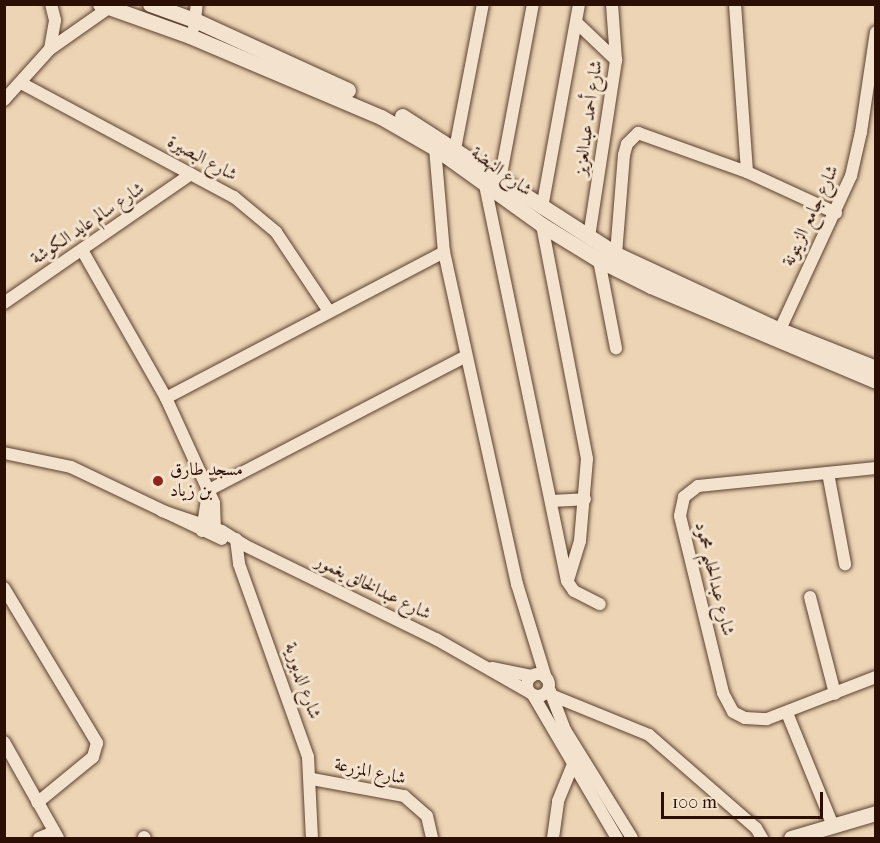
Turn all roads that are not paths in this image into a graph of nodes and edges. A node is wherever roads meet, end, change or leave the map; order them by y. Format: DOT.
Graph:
graph roads {
  1 [pos="51,4"];
  2 [pos="150,4"];
  3 [pos="197,4"];
  4 [pos="483,4"];
  5 [pos="533,4"];
  6 [pos="579,4"];
  7 [pos="612,4"];
  8 [pos="735,4"];
  9 [pos="105,6"];
  10 [pos="197,21"];
  11 [pos="577,23"];
  12 [pos="876,32"];
  13 [pos="190,36"];
  14 [pos="50,49"];
  15 [pos="616,60"];
  16 [pos="872,80"];
  17 [pos="21,83"];
  18 [pos="4,100"];
  19 [pos="435,148"];
  20 [pos="455,149"];
  21 [pos="747,172"];
  22 [pos="191,174"];
  23 [pos="493,182"];
  24 [pos="542,208"];
  25 [pos="836,213"];
  26 [pos="542,225"];
  27 [pos="590,237"];
  28 [pos="82,250"];
  29 [pos="444,252"];
  30 [pos="616,254"];
  31 [pos="599,260"];
  32 [pos="4,303"];
  33 [pos="328,309"];
  34 [pos="778,334"];
  35 [pos="616,348"];
  36 [pos="466,356"];
  37 [pos="876,368"];
  38 [pos="876,381"];
  39 [pos="166,398"];
  40 [pos="4,453"];
  41 [pos="876,468"];
  42 [pos="828,473"];
  43 [pos="208,492"];
  44 [pos="585,499"];
  45 [pos="551,501"];
  46 [pos="203,528"];
  47 [pos="215,532"];
  48 [pos="239,543"];
  49 [pos="845,564"];
  50 [pos="567,581"];
  51 [pos="4,588"];
  52 [pos="810,597"];
  53 [pos="600,604"];
  54 [pos="485,666"];
  55 [pos="876,677"];
  56 [pos="542,682"];
  57 [pos="531,694"];
  58 [pos="835,694"];
  59 [pos="787,713"];
  60 [pos="4,742"];
  61 [pos="574,762"];
  62 [pos="312,779"];
  63 [pos="37,803"];
  64 [pos="876,813"];
  65 [pos="833,826"];
  66 [pos="56,836"];
  67 [pos="39,838"];
  68 [pos="312,838"];
  69 [pos="432,838"];
  70 [pos="553,838"];
  71 [pos="616,838"];
  72 [pos="632,838"];
  73 [pos="762,838"];
  74 [pos="791,838"];
  1 -- 14 [label="street"];
  2 -- 10 [label="street, شارع النهضة"];
  3 -- 10 [label="street"];
  4 -- 20 [label="street"];
  5 -- 23 [label="street"];
  6 -- 11 [label="street"];
  7 -- 15 [label="street, شارع أحمد عبدالعزيز"];
  8 -- 21 [label="street"];
  9 -- 13 [label="street, شارع النهضة"];
  9 -- 14 [label="street"];
  10 -- 13 [label="street"];
  10 -- 20 [label="street, شارع النهضة"];
  11 -- 15 [label="street"];
  11 -- 24 [label="street"];
  12 -- 16 [label="street, شارع جامع الزيتونة"];
  13 -- 19 [label="street, شارع النهضة"];
  14 -- 17 [label="street"];
  15 -- 27 [label="street, شارع أحمد عبدالعزيز"];
  16 -- 25 [label="street, شارع جامع الزيتونة"];
  17 -- 18 [label="street"];
  17 -- 22 [label="street, شارع البصيرة"];
  19 -- 23 [label="street, شارع النهضة"];
  19 -- 29 [label="street"];
  20 -- 23 [label="street, شارع النهضة"];
  21 -- 25 [label="street"];
  21 -- 30 [label="street"];
  22 -- 28 [label="street, شارع سالم عايد الكوشة"];
  22 -- 33 [label="street, شارع البصيرة"];
  23 -- 24 [label="street, شارع النهضة"];
  23 -- 26 [label="street, شارع النهضة"];
  23 -- 45 [label="street"];
  24 -- 27 [label="street, شارع النهضة"];
  25 -- 34 [label="street, شارع جامع الزيتونة"];
  26 -- 31 [label="street, شارع النهضة"];
  26 -- 44 [label="street"];
  27 -- 30 [label="street, شارع النهضة"];
  28 -- 32 [label="street, شارع سالم عايد الكوشة"];
  28 -- 39 [label="street"];
  29 -- 33 [label="street"];
  29 -- 36 [label="street"];
  30 -- 34 [label="street, شارع النهضة"];
  31 -- 34 [label="street, شارع النهضة"];
  31 -- 35 [label="street"];
  33 -- 39 [label="street"];
  34 -- 37 [label="street, شارع النهضة"];
  34 -- 38 [label="street, شارع النهضة"];
  36 -- 43 [label="street"];
  36 -- 56 [label="street"];
  39 -- 43 [label="street"];
  40 -- 46 [label="street, شارع عبدالخالق يغمور"];
  41 -- 42 [label="street, شارع عبدالحليم محمود"];
  42 -- 49 [label="street"];
  42 -- 59 [label="street, شارع عبدالحليم محمود"];
  43 -- 46 [label="street"];
  43 -- 47 [label="street"];
  44 -- 45 [label="street"];
  44 -- 50 [label="street"];
  45 -- 50 [label="street"];
  46 -- 47 [label="street, شارع عبدالخالق يغمور"];
  47 -- 48 [label="street, شارع عبدالخالق يغمور"];
  48 -- 54 [label="street, شارع عبدالخالق يغمور"];
  48 -- 62 [label="street, شارع الدبورية"];
  50 -- 53 [label="street"];
  51 -- 63 [label="street"];
  52 -- 58 [label="street"];
  54 -- 56 [label="street, شارع عبدالخالق يغمور"];
  54 -- 57 [label="street, شارع عبدالخالق يغمور"];
  55 -- 58 [label="street, شارع عبدالحليم محمود"];
  56 -- 57 [label="street"];
  56 -- 57 [label="street"];
  56 -- 72 [label="street"];
  56 -- 73 [label="street, شارع عبدالخالق يغمور"];
  57 -- 61 [label="street"];
  58 -- 59 [label="street, شارع عبدالحليم محمود"];
  59 -- 65 [label="street"];
  60 -- 63 [label="street"];
  61 -- 70 [label="street"];
  61 -- 71 [label="street"];
  62 -- 68 [label="street, شارع الدبورية"];
  62 -- 69 [label="street, شارع المزرعة"];
  63 -- 66 [label="street"];
  64 -- 65 [label="street"];
  65 -- 74 [label="street"];
  66 -- 67 [label="street"];
}
